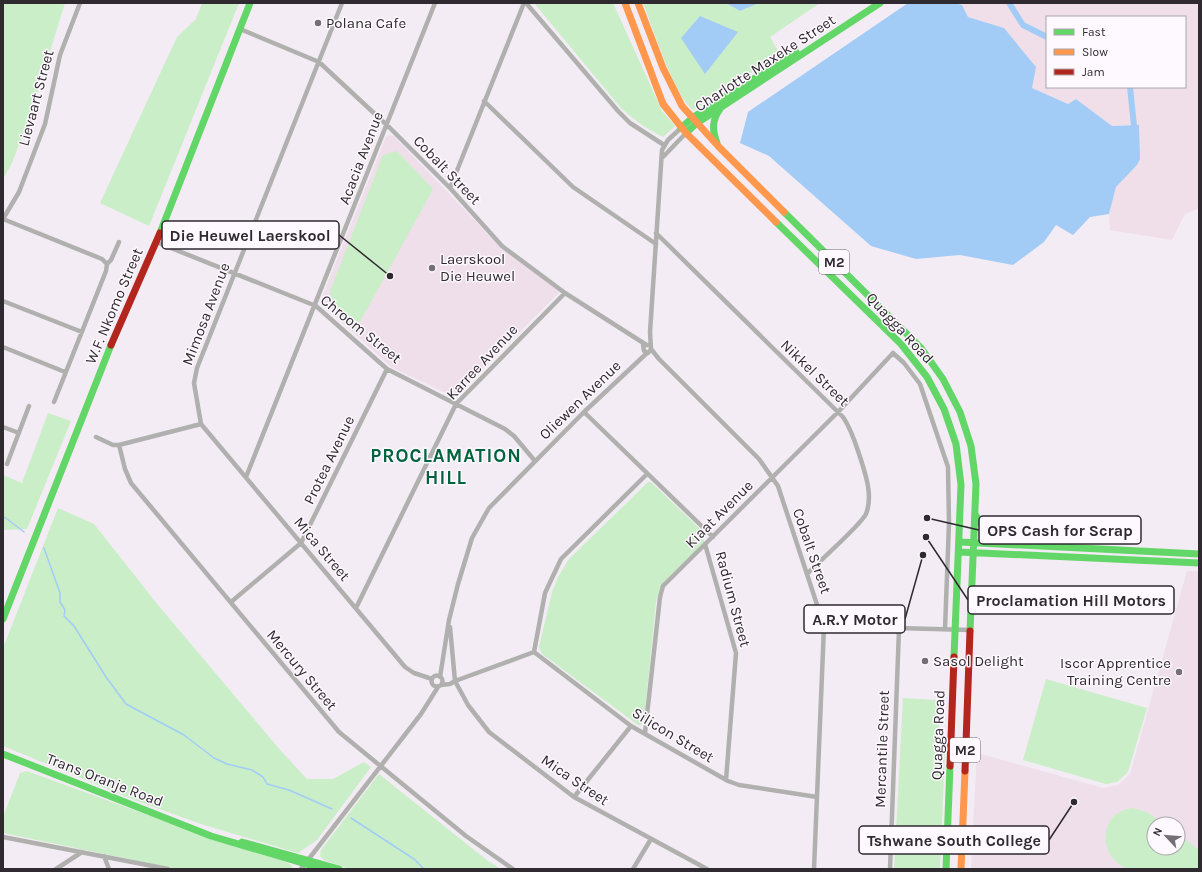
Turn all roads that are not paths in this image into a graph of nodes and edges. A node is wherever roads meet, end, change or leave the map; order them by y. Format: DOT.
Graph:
graph roads {
  1 [pos="80,3"];
  2 [pos="250,3"];
  3 [pos="342,3"];
  4 [pos="435,3"];
  5 [pos="525,3"];
  6 [pos="625,3"];
  7 [pos="638,3"];
  8 [pos="870,3"];
  9 [pos="880,3"];
  10 [pos="240,29"];
  11 [pos="319,62"];
  12 [pos="484,100"];
  13 [pos="722,107"];
  14 [pos="695,121"];
  15 [pos="387,124"];
  16 [pos="683,130"];
  17 [pos="664,146"];
  18 [pos="718,146"];
  19 [pos="662,157"];
  20 [pos="450,188"];
  21 [pos="3,219"];
  22 [pos="656,233"];
  23 [pos="119,242"];
  24 [pos="156,242"];
  25 [pos="656,244"];
  26 [pos="106,264"];
  27 [pos="235,274"];
  28 [pos="566,292"];
  29 [pos="3,301"];
  30 [pos="316,306"];
  31 [pos="82,332"];
  32 [pos="3,347"];
  33 [pos="647,348"];
  34 [pos="387,369"];
  35 [pos="65,372"];
  36 [pos="54,402"];
  37 [pos="456,404"];
  38 [pos="29,406"];
  39 [pos="584,412"];
  40 [pos="838,412"];
  41 [pos="201,424"];
  42 [pos="3,427"];
  43 [pos="19,433"];
  44 [pos="96,437"];
  45 [pos="119,445"];
  46 [pos="535,461"];
  47 [pos="7,464"];
  48 [pos="646,475"];
  49 [pos="246,477"];
  50 [pos="772,477"];
  51 [pos="975,514"];
  52 [pos="712,537"];
  53 [pos="960,542"];
  54 [pos="301,543"];
  55 [pos="973,543"];
  56 [pos="705,544"];
  57 [pos="1004,544"];
  58 [pos="959,552"];
  59 [pos="972,553"];
  60 [pos="1199,554"];
  61 [pos="1199,563"];
  62 [pos="808,573"];
  63 [pos="231,602"];
  64 [pos="356,608"];
  65 [pos="3,619"];
  66 [pos="449,620"];
  67 [pos="824,626"];
  68 [pos="899,629"];
  69 [pos="945,629"];
  70 [pos="970,630"];
  71 [pos="956,631"];
  72 [pos="534,652"];
  73 [pos="455,680"];
  74 [pos="437,681"];
  75 [pos="631,726"];
  76 [pos="645,733"];
  77 [pos="3,754"];
  78 [pos="381,765"];
  79 [pos="726,780"];
  80 [pos="574,797"];
  81 [pos="817,797"];
  82 [pos="3,837"];
  83 [pos="651,839"];
  84 [pos="82,852"];
  85 [pos="104,856"];
  86 [pos="305,864"];
  87 [pos="56,869"];
  88 [pos="109,869"];
  89 [pos="168,869"];
  90 [pos="323,869"];
  91 [pos="339,869"];
  92 [pos="513,869"];
  93 [pos="633,869"];
  94 [pos="707,869"];
  95 [pos="814,869"];
  96 [pos="890,869"];
  97 [pos="946,869"];
  98 [pos="961,869"];
  1 -- 21 [label="street, Lievaart Street"];
  2 -- 10 [label="main road, W.F. Nkomo Street"];
  3 -- 11 [label="street, Mimosa Avenue"];
  4 -- 15 [label="street, Acacia Avenue"];
  5 -- 12 [label="street"];
  5 -- 17 [label="street"];
  6 -- 16 [label="main road, Quagga Road / M2"];
  7 -- 14 [label="main road, Quagga Road / M2"];
  8 -- 14 [label="main road, Charlotte Maxeke Street"];
  9 -- 13 [label="main road, Charlotte Maxeke Street"];
  10 -- 11 [label="street, Cobalt Street"];
  10 -- 24 [label="main road, W.F. Nkomo Street"];
  11 -- 15 [label="street, Cobalt Street"];
  11 -- 27 [label="street, Mimosa Avenue"];
  12 -- 20 [label="street"];
  12 -- 25 [label="street"];
  13 -- 14 [label="main road, Charlotte Maxeke Street"];
  13 -- 18 [label="main road"];
  14 -- 16 [label="main road, Charlotte Maxeke Street"];
  14 -- 18 [label="main road, Quagga Road / M2"];
  15 -- 20 [label="street, Cobalt Street"];
  15 -- 30 [label="street, Acacia Avenue"];
  16 -- 17 [label="street"];
  16 -- 19 [label="street"];
  16 -- 53 [label="main road, Quagga Road / M2"];
  17 -- 19 [label="street"];
  18 -- 51 [label="main road, Quagga Road / M2"];
  19 -- 22 [label="street"];
  20 -- 28 [label="street, Cobalt Street"];
  21 -- 26 [label="street"];
  22 -- 25 [label="street"];
  22 -- 40 [label="street, Nikkel Street"];
  23 -- 26 [label="street"];
  24 -- 27 [label="street, Chroom Street"];
  24 -- 65 [label="main road, W.F. Nkomo Street"];
  25 -- 33 [label="street"];
  26 -- 31 [label="street"];
  27 -- 30 [label="street, Chroom Street"];
  27 -- 41 [label="street, Mimosa Avenue"];
  28 -- 33 [label="street, Cobalt Street"];
  28 -- 37 [label="street, Karree Avenue"];
  29 -- 31 [label="street"];
  30 -- 34 [label="street, Chroom Street"];
  30 -- 49 [label="street, Acacia Avenue"];
  31 -- 35 [label="street"];
  32 -- 35 [label="street"];
  33 -- 39 [label="street, Oliewen Avenue"];
  33 -- 50 [label="street, Cobalt Street"];
  34 -- 37 [label="street, Chroom Street"];
  34 -- 54 [label="street, Protea Avenue"];
  35 -- 36 [label="street"];
  37 -- 46 [label="street, Chroom Street"];
  37 -- 64 [label="street, Karree Avenue"];
  38 -- 43 [label="street"];
  39 -- 46 [label="street, Oliewen Avenue"];
  39 -- 48 [label="street, Radium Street"];
  40 -- 50 [label="street, Kiaat Avenue"];
  40 -- 62 [label="street, Nikkel Street"];
  40 -- 69 [label="street, Kiaat Avenue"];
  41 -- 45 [label="street"];
  41 -- 49 [label="street, Mica Street"];
  42 -- 43 [label="street"];
  43 -- 47 [label="street"];
  44 -- 45 [label="street"];
  45 -- 63 [label="street, Mercury Street"];
  46 -- 66 [label="street, Oliewen Avenue"];
  48 -- 52 [label="street, Radium Street"];
  48 -- 72 [label="street"];
  49 -- 54 [label="street, Mica Street"];
  50 -- 52 [label="street, Kiaat Avenue"];
  50 -- 62 [label="street, Cobalt Street"];
  51 -- 55 [label="main road, Quagga Road / M2"];
  51 -- 57 [label="main road"];
  52 -- 56 [label="street, Kiaat Avenue"];
  53 -- 55 [label="main road"];
  53 -- 58 [label="main road, Quagga Road / M2"];
  54 -- 63 [label="street, Protea Avenue"];
  54 -- 64 [label="street, Mica Street"];
  55 -- 57 [label="main road"];
  55 -- 59 [label="main road, Quagga Road / M2"];
  56 -- 76 [label="street, Kiaat Avenue"];
  56 -- 79 [label="street, Radium Street"];
  57 -- 60 [label="main road"];
  58 -- 59 [label="main road"];
  58 -- 71 [label="main road, Quagga Road / M2"];
  59 -- 61 [label="main road"];
  59 -- 70 [label="main road, Quagga Road / M2"];
  62 -- 67 [label="street, Cobalt Street"];
  63 -- 78 [label="street, Mercury Street"];
  64 -- 74 [label="street, Mica Street"];
  66 -- 73 [label="street, Oliewen Avenue"];
  66 -- 74 [label="street, Oliewen Avenue"];
  67 -- 68 [label="street"];
  67 -- 81 [label="street, Cobalt Street"];
  68 -- 69 [label="street"];
  68 -- 96 [label="street, Mercantile Street"];
  69 -- 71 [label="street"];
  70 -- 71 [label="street"];
  70 -- 98 [label="main road, Quagga Road / M2"];
  71 -- 97 [label="main road, Quagga Road / M2"];
  72 -- 73 [label="street"];
  72 -- 75 [label="street, Silicon Street"];
  73 -- 74 [label="street"];
  73 -- 80 [label="street, Mica Street"];
  74 -- 78 [label="street, Oliewen Avenue"];
  75 -- 76 [label="street, Silicon Street"];
  75 -- 80 [label="street"];
  76 -- 79 [label="street, Silicon Street"];
  77 -- 86 [label="main road, Trans Oranje Road"];
  78 -- 86 [label="street, Oliewen Avenue"];
  78 -- 92 [label="street, Mercury Street"];
  79 -- 81 [label="street, Silicon Street"];
  80 -- 83 [label="street, Mica Street"];
  81 -- 95 [label="street, Cobalt Street"];
  82 -- 84 [label="street"];
  83 -- 93 [label="street"];
  83 -- 94 [label="street, Mica Street"];
  84 -- 85 [label="street"];
  84 -- 87 [label="street"];
  85 -- 88 [label="street"];
  85 -- 89 [label="street"];
  86 -- 90 [label="main road, Trans Oranje Road"];
  86 -- 91 [label="main road, Trans Oranje Road"];
}
